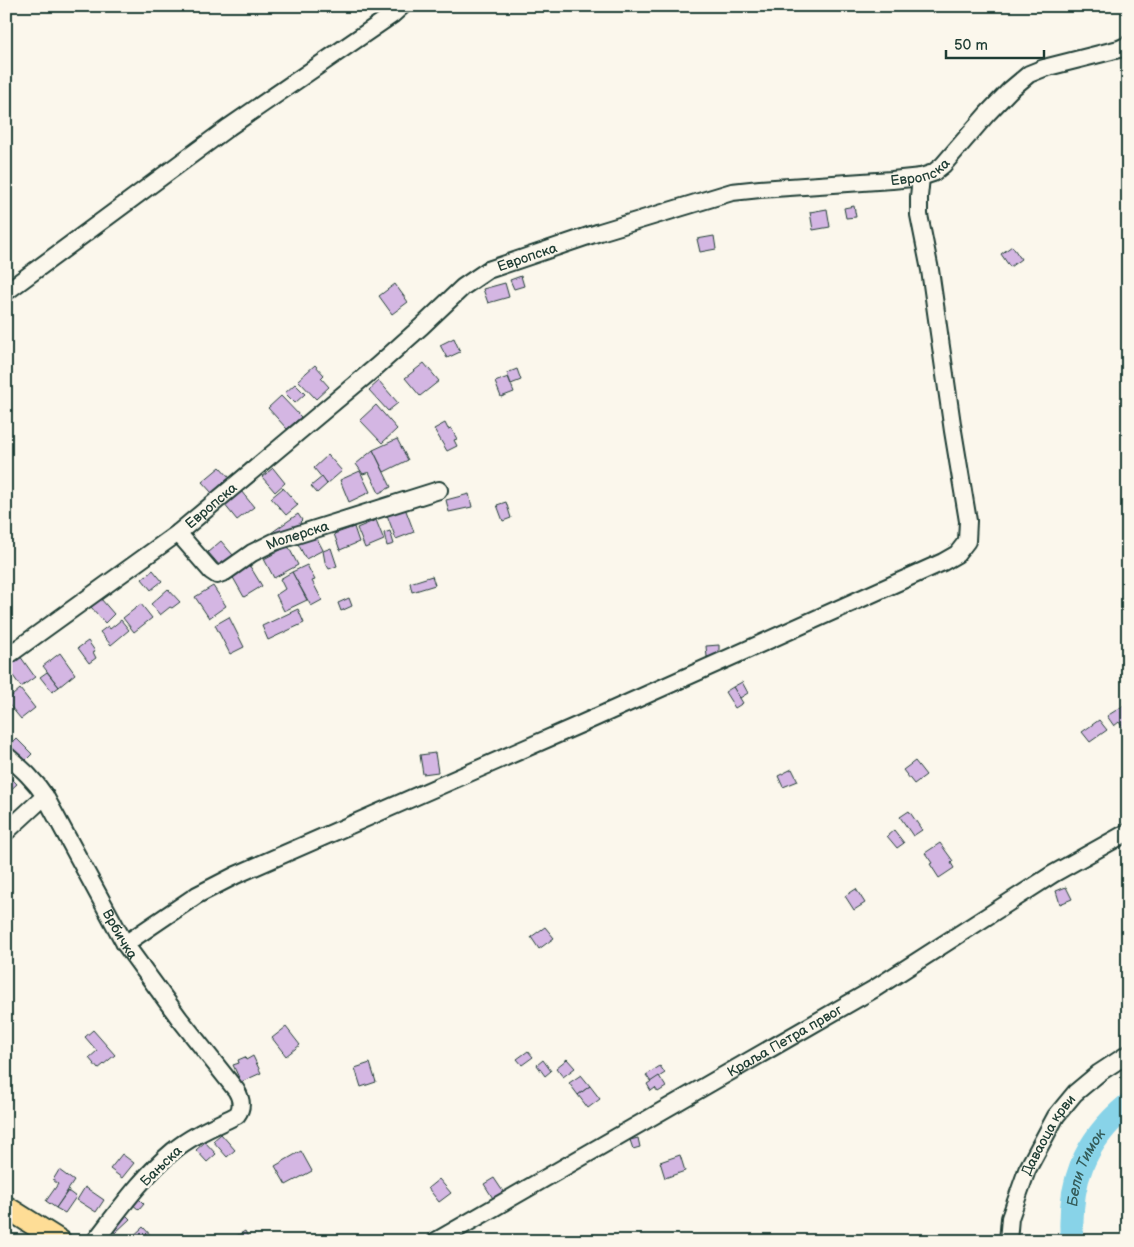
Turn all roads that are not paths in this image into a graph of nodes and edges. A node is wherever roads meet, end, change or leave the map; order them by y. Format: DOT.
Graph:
graph roads {
  1 [pos="402,6"];
  2 [pos="1128,45"];
  3 [pos="921,177"];
  4 [pos="6,292"];
  5 [pos="439,490"];
  6 [pos="178,533"];
  7 [pos="6,657"];
  8 [pos="6,755"];
  9 [pos="45,796"];
  10 [pos="6,832"];
  11 [pos="1128,832"];
  12 [pos="125,944"];
  13 [pos="1128,1054"];
  14 [pos="240,1109"];
  15 [pos="6,1207"];
  16 [pos="48,1238"];
  17 [pos="95,1241"];
  18 [pos="436,1241"];
  19 [pos="1008,1241"];
  1 -- 4 [label="street"];
  2 -- 3 [label="street, Европска"];
  3 -- 6 [label="street, Европска"];
  3 -- 12 [label="street"];
  5 -- 6 [label="street, Молерска"];
  6 -- 7 [label="street, Европска"];
  8 -- 9 [label="street, Врбичка"];
  9 -- 10 [label="street"];
  9 -- 12 [label="street, Врбичка"];
  11 -- 18 [label="street, Краља Петра првог"];
  12 -- 14 [label="street, Врбичка"];
  13 -- 19 [label="street, Даваоца крви"];
  14 -- 17 [label="street, Бањска"];
  15 -- 16 [label="main road"];
}
